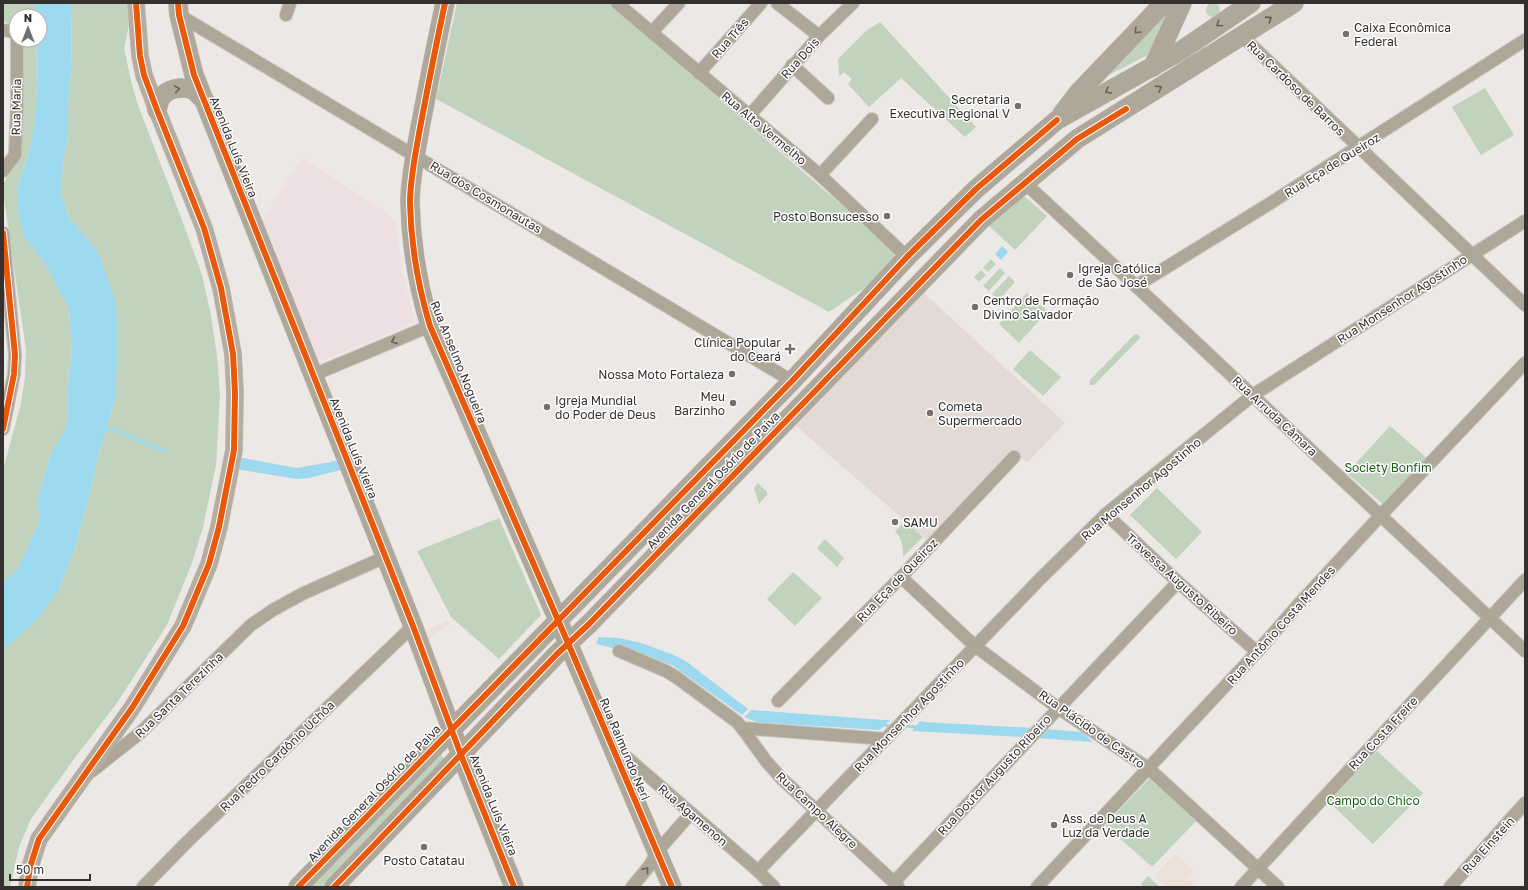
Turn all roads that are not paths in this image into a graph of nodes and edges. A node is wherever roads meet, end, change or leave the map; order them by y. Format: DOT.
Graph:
graph roads {
  1 [pos="136,3"];
  2 [pos="290,3"];
  3 [pos="445,3"];
  4 [pos="617,3"];
  5 [pos="679,3"];
  6 [pos="761,3"];
  7 [pos="777,3"];
  8 [pos="853,3"];
  9 [pos="1164,3"];
  10 [pos="1182,3"];
  11 [pos="1252,3"];
  12 [pos="1294,3"];
  13 [pos="179,9"];
  14 [pos="286,15"];
  15 [pos="652,32"];
  16 [pos="819,36"];
  17 [pos="1242,36"];
  18 [pos="1525,40"];
  19 [pos="17,48"];
  20 [pos="792,65"];
  21 [pos="1154,65"];
  22 [pos="699,73"];
  23 [pos="828,98"];
  24 [pos="205,101"];
  25 [pos="1126,109"];
  26 [pos="157,110"];
  27 [pos="750,115"];
  28 [pos="872,119"];
  29 [pos="1058,120"];
  30 [pos="1359,148"];
  31 [pos="415,155"];
  32 [pos="3,171"];
  33 [pos="820,175"];
  34 [pos="1025,183"];
  35 [pos="1525,221"];
  36 [pos="3,233"];
  37 [pos="1472,254"];
  38 [pos="907,257"];
  39 [pos="1136,286"];
  40 [pos="1525,305"];
  41 [pos="430,326"];
  42 [pos="1525,363"];
  43 [pos="313,375"];
  44 [pos="792,381"];
  45 [pos="1253,396"];
  46 [pos="4,424"];
  47 [pos="1014,457"];
  48 [pos="1106,514"];
  49 [pos="1381,515"];
  50 [pos="385,557"];
  51 [pos="901,578"];
  52 [pos="1525,580"];
  53 [pos="1178,582"];
  54 [pos="1490,617"];
  55 [pos="557,620"];
  56 [pos="412,626"];
  57 [pos="568,643"];
  58 [pos="975,646"];
  59 [pos="619,650"];
  60 [pos="1525,651"];
  61 [pos="1257,652"];
  62 [pos="778,701"];
  63 [pos="1058,708"];
  64 [pos="739,725"];
  65 [pos="452,729"];
  66 [pos="889,736"];
  67 [pos="611,743"];
  68 [pos="461,755"];
  69 [pos="1148,768"];
  70 [pos="82,779"];
  71 [pos="1525,803"];
  72 [pos="817,811"];
  73 [pos="691,813"];
  74 [pos="657,852"];
  75 [pos="1258,869"];
  76 [pos="758,872"];
  77 [pos="340,884"];
  78 [pos="896,884"];
  79 [pos="27,887"];
  80 [pos="143,887"];
  81 [pos="298,887"];
  82 [pos="514,887"];
  83 [pos="632,887"];
  84 [pos="672,887"];
  85 [pos="774,887"];
  86 [pos="1037,887"];
  87 [pos="1242,887"];
  88 [pos="1278,887"];
  89 [pos="1450,887"];
  1 -- 26 [label="main road"];
  2 -- 14 [label="street"];
  3 -- 31 [label="main road, Rua Anselmo Nogueira"];
  4 -- 15 [label="street, Rua Alto Vermelho"];
  5 -- 15 [label="street"];
  6 -- 22 [label="street, Rua Três"];
  7 -- 16 [label="street"];
  8 -- 16 [label="street, Rua Dois"];
  9 -- 29 [label="main road, one-way"];
  10 -- 21 [label="main road"];
  11 -- 21 [label="main road, Avenida General Osório de Paiva, one-way"];
  17 -- 12 [label="main road, Avenida General Osório de Paiva, one-way"];
  13 -- 24 [label="main road, Avenida Luís Vieira"];
  13 -- 31 [label="street, Rua dos Cosmonautas"];
  15 -- 22 [label="street, Rua Alto Vermelho"];
  16 -- 20 [label="street, Rua Dois"];
  25 -- 17 [label="main road, Avenida General Osório de Paiva, one-way"];
  17 -- 30 [label="street, Rua Cardoso de Barros"];
  18 -- 30 [label="street, Rua Eça de Queiroz"];
  19 -- 32 [label="street, Rua Maria"];
  20 -- 23 [label="street"];
  20 -- 27 [label="street, Rua Dois"];
  21 -- 25 [label="main road"];
  21 -- 29 [label="main road, Avenida General Osório de Paiva, one-way"];
  22 -- 27 [label="street, Rua Alto Vermelho"];
  26 -- 24 [label="main road, one-way"];
  24 -- 43 [label="main road, Avenida Luís Vieira"];
  25 -- 34 [label="main road, Avenida General Osório de Paiva"];
  26 -- 70 [label="main road"];
  27 -- 33 [label="street, Rua Alto Vermelho"];
  28 -- 33 [label="street"];
  29 -- 38 [label="main road, Avenida General Osório de Paiva"];
  30 -- 37 [label="street, Rua Cardoso de Barros"];
  30 -- 39 [label="street, Rua Eça de Queiroz"];
  31 -- 41 [label="main road, Rua Anselmo Nogueira"];
  31 -- 44 [label="street, Rua dos Cosmonautas"];
  33 -- 38 [label="street, Rua Alto Vermelho"];
  34 -- 39 [label="street, Rua Arruda Câmara"];
  34 -- 57 [label="main road, Avenida General Osório de Paiva"];
  35 -- 37 [label="street, Rua Monsenhor Agostinho"];
  36 -- 46 [label="street"];
  37 -- 40 [label="street, Rua Cardoso de Barros"];
  37 -- 45 [label="street, Rua Monsenhor Agostinho"];
  38 -- 44 [label="main road, Avenida General Osório de Paiva"];
  39 -- 45 [label="street, Rua Arruda Câmara"];
  41 -- 43 [label="street, one-way"];
  41 -- 55 [label="main road, Rua Anselmo Nogueira"];
  42 -- 49 [label="street, Rua Antônio Costa Mendes"];
  43 -- 50 [label="main road, Avenida Luís Vieira"];
  44 -- 55 [label="main road, Avenida General Osório de Paiva"];
  45 -- 48 [label="street, Rua Monsenhor Agostinho"];
  45 -- 49 [label="street, Rua Arruda Câmara"];
  47 -- 51 [label="street, Rua Eça de Queiroz"];
  48 -- 53 [label="street, Travessa Augusto Ribeiro"];
  48 -- 58 [label="street, Rua Monsenhor Agostinho"];
  49 -- 54 [label="street, Rua Arruda Câmara"];
  49 -- 61 [label="street, Rua Antônio Costa Mendes"];
  50 -- 56 [label="main road, Avenida Luís Vieira"];
  50 -- 70 [label="street, Rua Santa Terezinha"];
  51 -- 58 [label="street, Rua Plácido de Castro"];
  51 -- 62 [label="street, Rua Eça de Queiroz"];
  52 -- 54 [label="street, Rua Costa Freire"];
  53 -- 61 [label="street, Travessa Augusto Ribeiro"];
  53 -- 63 [label="street, Rua Doutor Augusto Ribeiro"];
  54 -- 60 [label="street, Rua Arruda Câmara"];
  54 -- 75 [label="street, Rua Costa Freire"];
  55 -- 57 [label="main road, Rua Raimundo Neri"];
  55 -- 65 [label="main road, Avenida General Osório de Paiva"];
  56 -- 65 [label="main road, Avenida Luís Vieira"];
  56 -- 80 [label="street, Rua Pedro Cardônio Uchôa"];
  57 -- 67 [label="main road, Rua Raimundo Neri"];
  57 -- 68 [label="main road, Avenida General Osório de Paiva"];
  58 -- 63 [label="street, Rua Plácido de Castro"];
  58 -- 66 [label="street, Rua Monsenhor Agostinho"];
  59 -- 64 [label="street, Rua Campo Alegre"];
  61 -- 69 [label="street, Rua Antônio Costa Mendes"];
  63 -- 69 [label="street, Rua Plácido de Castro"];
  63 -- 78 [label="street, Rua Doutor Augusto Ribeiro"];
  64 -- 66 [label="street"];
  64 -- 72 [label="street, Rua Campo Alegre"];
  65 -- 68 [label="main road, Avenida Luís Vieira"];
  65 -- 81 [label="main road, Avenida General Osório de Paiva"];
  66 -- 72 [label="street, Rua Monsenhor Agostinho"];
  67 -- 73 [label="street, Rua Agamenon"];
  67 -- 74 [label="main road, Rua Raimundo Neri"];
  68 -- 77 [label="main road, Avenida General Osório de Paiva"];
  68 -- 82 [label="main road, Avenida Luís Vieira"];
  69 -- 75 [label="street, Rua Plácido de Castro"];
  69 -- 86 [label="street, Rua Antônio Costa Mendes"];
  70 -- 79 [label="main road, Rua Santa Terezinha"];
  71 -- 89 [label="street, Rua Einstein"];
  72 -- 76 [label="street, Rua Monsenhor Agostinho"];
  72 -- 78 [label="street, Rua Campo Alegre"];
  73 -- 74 [label="street"];
  73 -- 76 [label="street, Rua Agamenon"];
  83 -- 74 [label="street, one-way"];
  74 -- 84 [label="main road, Rua Raimundo Neri"];
  75 -- 87 [label="street, Rua Costa Freire"];
  75 -- 88 [label="street, Rua Plácido de Castro"];
  76 -- 85 [label="street, Rua Agamenon"];
}
